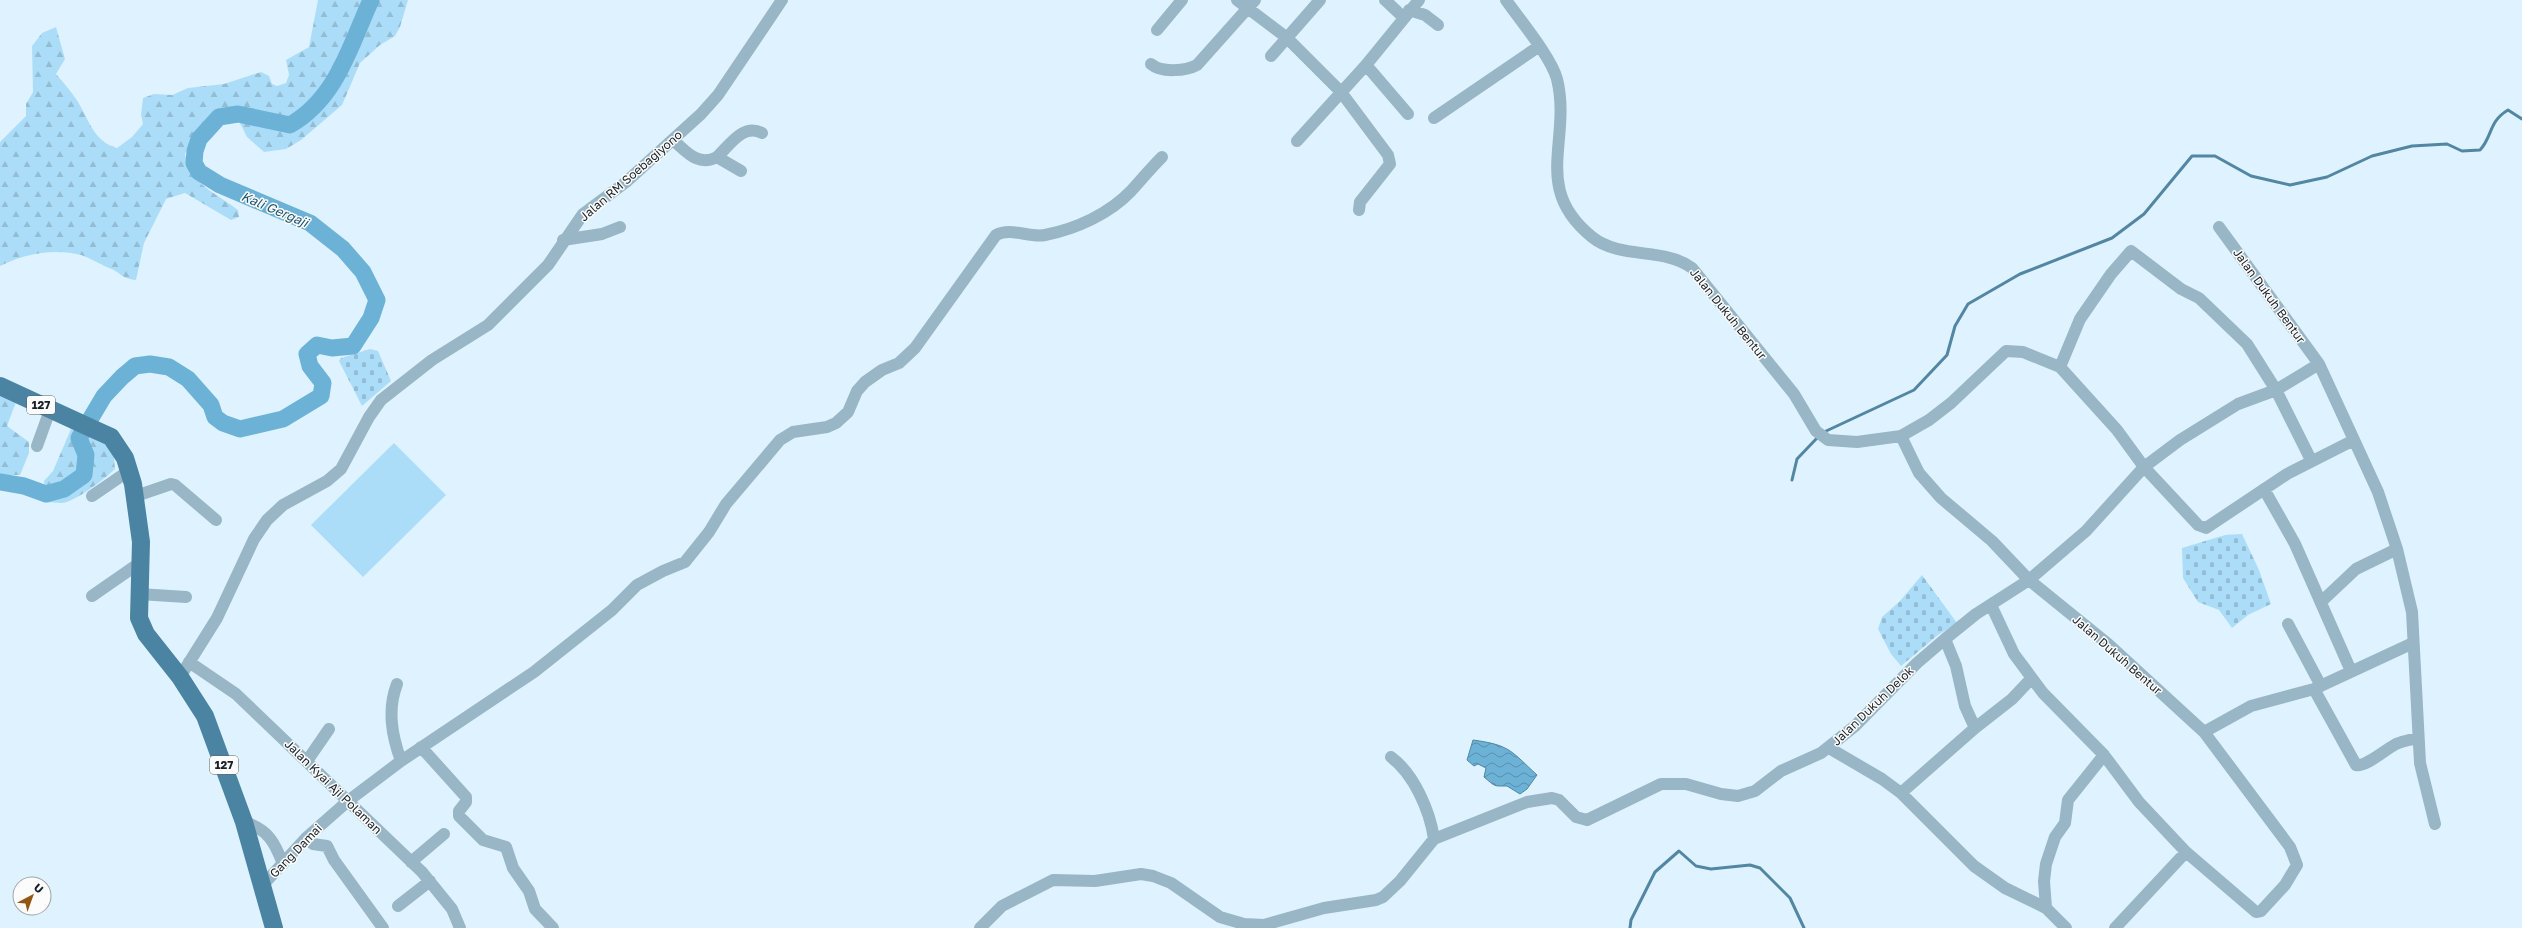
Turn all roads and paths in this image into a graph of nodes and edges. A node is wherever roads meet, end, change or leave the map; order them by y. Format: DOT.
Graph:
graph roads {
  1 [pos="782,0"];
  2 [pos="1182,0"];
  3 [pos="1237,0"];
  4 [pos="1320,0"];
  5 [pos="1385,0"];
  6 [pos="1419,0"];
  7 [pos="1506,0"];
  8 [pos="1251,4"];
  9 [pos="1406,14"];
  10 [pos="1438,25"];
  11 [pos="1156,30"];
  12 [pos="1286,37"];
  13 [pos="1538,47"];
  14 [pos="1271,56"];
  15 [pos="1151,64"];
  16 [pos="1366,66"];
  17 [pos="1341,92"];
  18 [pos="1408,114"];
  19 [pos="1434,118"];
  20 [pos="762,133"];
  21 [pos="673,140"];
  22 [pos="1297,141"];
  23 [pos="1162,157"];
  24 [pos="717,158"];
  25 [pos="741,171"];
  26 [pos="1359,210"];
  27 [pos="620,227"];
  28 [pos="2219,227"];
  29 [pos="564,240"];
  30 [pos="2318,364"];
  31 [pos="2060,368"];
  32 [pos="0,386"];
  33 [pos="2276,390"];
  34 [pos="50,410"];
  35 [pos="1902,436"];
  36 [pos="2354,440"];
  37 [pos="37,446"];
  38 [pos="2311,460"];
  39 [pos="2144,467"];
  40 [pos="130,470"];
  41 [pos="2264,489"];
  42 [pos="92,496"];
  43 [pos="136,496"];
  44 [pos="216,520"];
  45 [pos="2397,549"];
  46 [pos="141,562"];
  47 [pos="2029,580"];
  48 [pos="92,596"];
  49 [pos="186,597"];
  50 [pos="2322,601"];
  51 [pos="139,605"];
  52 [pos="1991,605"];
  53 [pos="2288,624"];
  54 [pos="1946,639"];
  55 [pos="2413,643"];
  56 [pos="184,669"];
  57 [pos="2352,671"];
  58 [pos="2031,679"];
  59 [pos="397,684"];
  60 [pos="2318,687"];
  61 [pos="1975,728"];
  62 [pos="329,729"];
  63 [pos="2204,732"];
  64 [pos="2417,738"];
  65 [pos="421,747"];
  66 [pos="1829,748"];
  67 [pos="2104,755"];
  68 [pos="1391,757"];
  69 [pos="307,761"];
  70 [pos="401,761"];
  71 [pos="1901,794"];
  72 [pos="348,801"];
  73 [pos="244,822"];
  74 [pos="2435,824"];
  75 [pos="444,834"];
  76 [pos="306,838"];
  77 [pos="1434,839"];
  78 [pos="2186,852"];
  79 [pos="411,862"];
  80 [pos="283,864"];
  81 [pos="430,880"];
  82 [pos="262,886"];
  83 [pos="398,906"];
  84 [pos="2046,908"];
  85 [pos="274,928"];
  86 [pos="382,928"];
  87 [pos="460,928"];
  88 [pos="553,928"];
  89 [pos="980,928"];
  90 [pos="2066,928"];
  91 [pos="2115,928"];
  1 -- 21 [label="street, Jalan RM Soebagiyono"];
  2 -- 11 [label="street"];
  3 -- 8 [label="street"];
  4 -- 12 [label="street"];
  5 -- 9 [label="street"];
  6 -- 9 [label="street"];
  7 -- 13 [label="street, Jalan Dukuh Bentur"];
  8 -- 12 [label="street"];
  8 -- 15 [label="street"];
  9 -- 10 [label="street"];
  9 -- 16 [label="street"];
  12 -- 14 [label="street"];
  12 -- 17 [label="street"];
  13 -- 19 [label="street"];
  13 -- 35 [label="street, Jalan Dukuh Bentur"];
  16 -- 17 [label="street"];
  16 -- 18 [label="street"];
  17 -- 22 [label="street"];
  17 -- 26 [label="street"];
  20 -- 24 [label="street"];
  21 -- 24 [label="street"];
  21 -- 29 [label="street, Jalan RM Soebagiyono"];
  23 -- 65 [label="street, Gang Damai"];
  24 -- 25 [label="street"];
  27 -- 29 [label="street"];
  28 -- 30 [label="street, Jalan Dukuh Bentur"];
  29 -- 56 [label="street, Jalan RM Soebagiyono"];
  30 -- 33 [label="street"];
  30 -- 36 [label="street, Jalan Dukuh Bentur"];
  31 -- 33 [label="street"];
  31 -- 35 [label="street, Jalan Dukuh Bentur"];
  31 -- 39 [label="street, Jalan Dukuh Bentur"];
  32 -- 34 [label="main road, 127"];
  33 -- 38 [label="street"];
  33 -- 39 [label="street"];
  34 -- 37 [label="street"];
  34 -- 40 [label="main road, 127"];
  35 -- 47 [label="street, Jalan Dukuh Bentur"];
  36 -- 38 [label="street, Jalan Dukuh Bentur"];
  36 -- 45 [label="street, Jalan Dukuh Bentur"];
  38 -- 41 [label="street, Jalan Dukuh Bentur"];
  39 -- 41 [label="street, Jalan Dukuh Bentur"];
  39 -- 47 [label="street"];
  40 -- 42 [label="street"];
  40 -- 43 [label="main road, 127"];
  41 -- 50 [label="street"];
  43 -- 44 [label="street"];
  43 -- 46 [label="main road, 127"];
  45 -- 50 [label="street"];
  45 -- 55 [label="street, Jalan Dukuh Bentur"];
  46 -- 48 [label="street"];
  46 -- 51 [label="main road, 127"];
  47 -- 52 [label="street, Jalan Dukuh Delok"];
  47 -- 63 [label="street, Jalan Dukuh Bentur"];
  49 -- 51 [label="street"];
  50 -- 57 [label="street"];
  51 -- 56 [label="main road, 127"];
  52 -- 54 [label="street, Jalan Dukuh Delok"];
  52 -- 58 [label="street"];
  53 -- 60 [label="street"];
  54 -- 61 [label="street"];
  54 -- 66 [label="street, Jalan Dukuh Delok"];
  55 -- 57 [label="street"];
  55 -- 64 [label="street, Jalan Dukuh Bentur"];
  56 -- 69 [label="street, Jalan Kyai Aji Polaman"];
  56 -- 73 [label="main road, 127"];
  57 -- 60 [label="street"];
  58 -- 61 [label="street"];
  58 -- 67 [label="street"];
  59 -- 70 [label="street"];
  60 -- 63 [label="street"];
  60 -- 64 [label="street"];
  61 -- 71 [label="street"];
  62 -- 69 [label="street"];
  63 -- 78 [label="street, Jalan Dukuh Bentur"];
  64 -- 74 [label="street, Jalan Dukuh Bentur"];
  65 -- 70 [label="street, Gang Damai"];
  65 -- 88 [label="street"];
  66 -- 71 [label="street, Jalan Dukuh Delok"];
  66 -- 77 [label="street"];
  67 -- 78 [label="street"];
  67 -- 84 [label="street"];
  68 -- 77 [label="street"];
  69 -- 72 [label="street, Jalan Kyai Aji Polaman"];
  70 -- 72 [label="street, Gang Damai"];
  71 -- 84 [label="street, Jalan Dukuh Delok"];
  72 -- 76 [label="street, Gang Damai"];
  72 -- 79 [label="street, Jalan Kyai Aji Polaman"];
  73 -- 80 [label="street"];
  73 -- 82 [label="main road, 127"];
  75 -- 79 [label="street"];
  76 -- 80 [label="street, Gang Damai"];
  76 -- 86 [label="street"];
  77 -- 89 [label="street"];
  78 -- 91 [label="street"];
  79 -- 81 [label="street, Jalan Kyai Aji Polaman"];
  80 -- 82 [label="street, Gang Damai"];
  81 -- 83 [label="street"];
  81 -- 87 [label="street, Jalan Kyai Aji Polaman"];
  82 -- 85 [label="main road, 127"];
  84 -- 90 [label="street, Jalan Dukuh Delok"];
}
